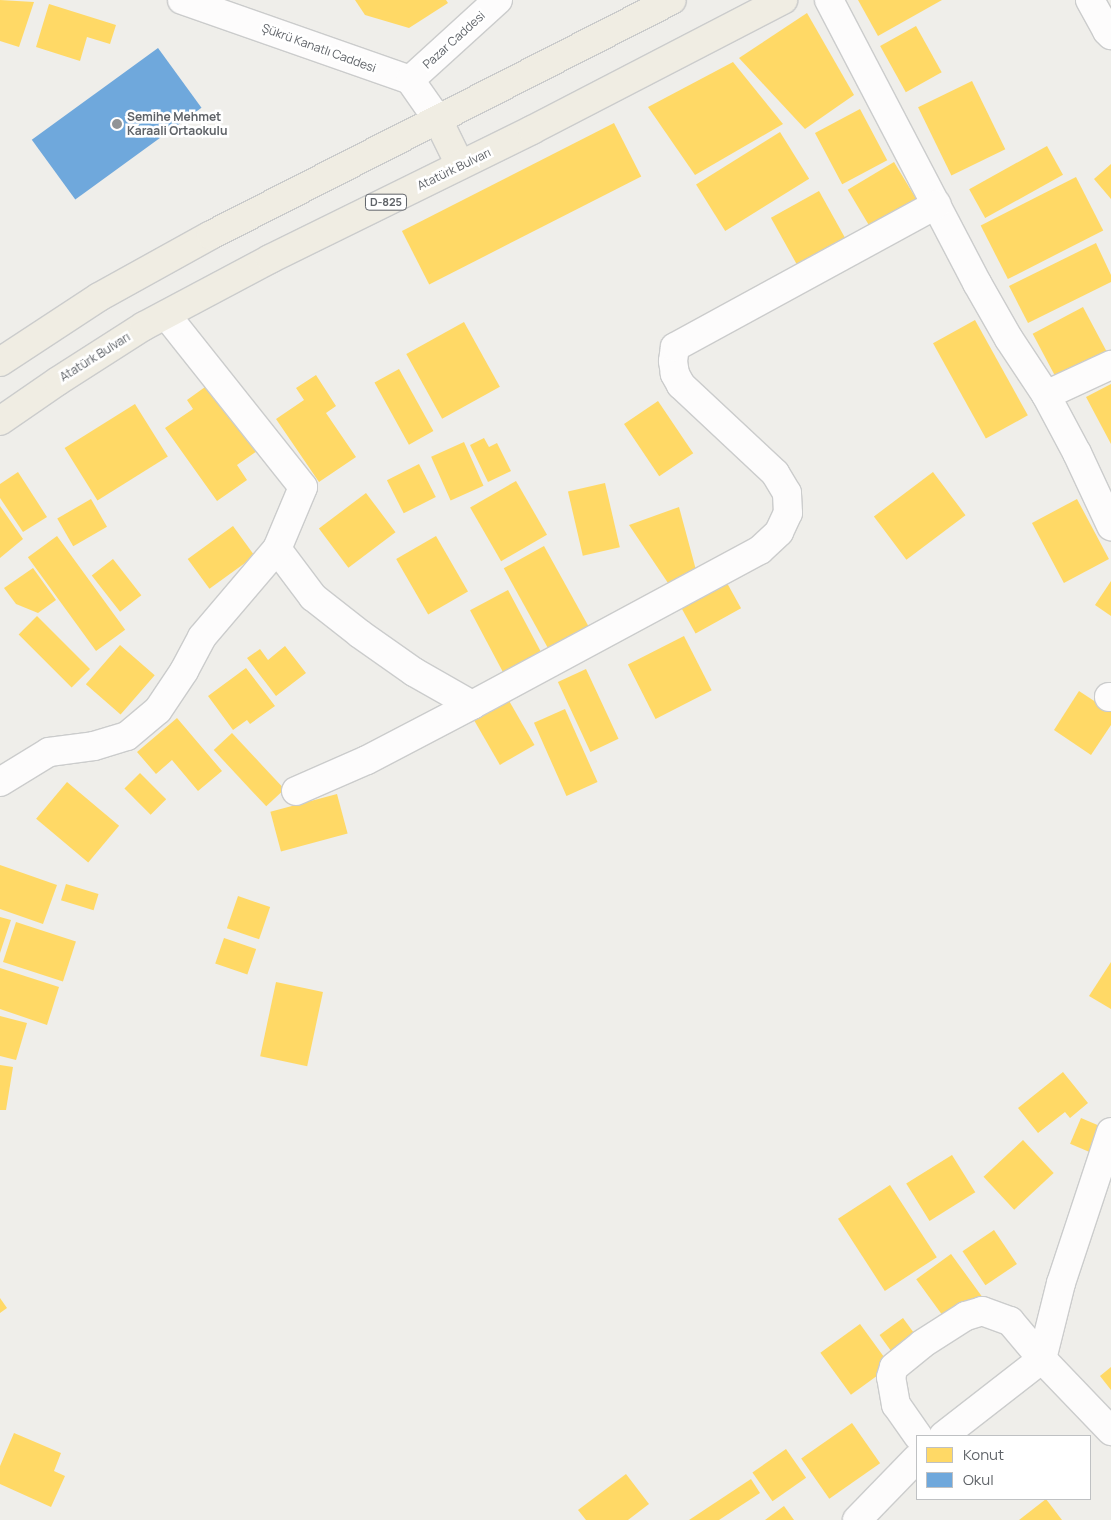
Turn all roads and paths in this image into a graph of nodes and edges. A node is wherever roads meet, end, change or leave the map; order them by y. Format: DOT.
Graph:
graph roads {
  1 [pos="498,0"];
  2 [pos="672,0"];
  3 [pos="783,0"];
  4 [pos="829,0"];
  5 [pos="1090,0"];
  6 [pos="197,2"];
  7 [pos="1111,35"];
  8 [pos="410,80"];
  9 [pos="438,120"];
  10 [pos="460,165"];
  11 [pos="937,204"];
  12 [pos="166,315"];
  13 [pos="0,362"];
  14 [pos="1111,365"];
  15 [pos="1046,395"];
  16 [pos="0,421"];
  17 [pos="1111,526"];
  18 [pos="276,549"];
  19 [pos="472,705"];
  20 [pos="0,782"];
  21 [pos="296,791"];
  22 [pos="1111,1132"];
  23 [pos="1042,1360"];
  24 [pos="1111,1431"];
  25 [pos="917,1435"];
  26 [pos="944,1435"];
  27 [pos="916,1459"];
  28 [pos="857,1520"];
  1 -- 8 [label="street, Pazar Caddesi"];
  2 -- 9 [label="highway"];
  3 -- 10 [label="highway, Atatürk Bulvarı / D-825"];
  4 -- 11 [label="street"];
  5 -- 7 [label="street"];
  6 -- 8 [label="street, Şükrü Kanatlı Caddesi"];
  8 -- 9 [label="street"];
  9 -- 10 [label="highway"];
  9 -- 13 [label="highway"];
  10 -- 12 [label="highway, Atatürk Bulvarı / D-825"];
  11 -- 15 [label="street"];
  11 -- 19 [label="street"];
  12 -- 16 [label="highway, Atatürk Bulvarı / D-825"];
  12 -- 18 [label="street"];
  14 -- 15 [label="street"];
  15 -- 17 [label="street"];
  18 -- 19 [label="street"];
  18 -- 20 [label="street"];
  19 -- 21 [label="street"];
  22 -- 23 [label="street"];
  23 -- 24 [label="street"];
  23 -- 25 [label="street"];
  23 -- 26 [label="street"];
  27 -- 28 [label="street"];
}
